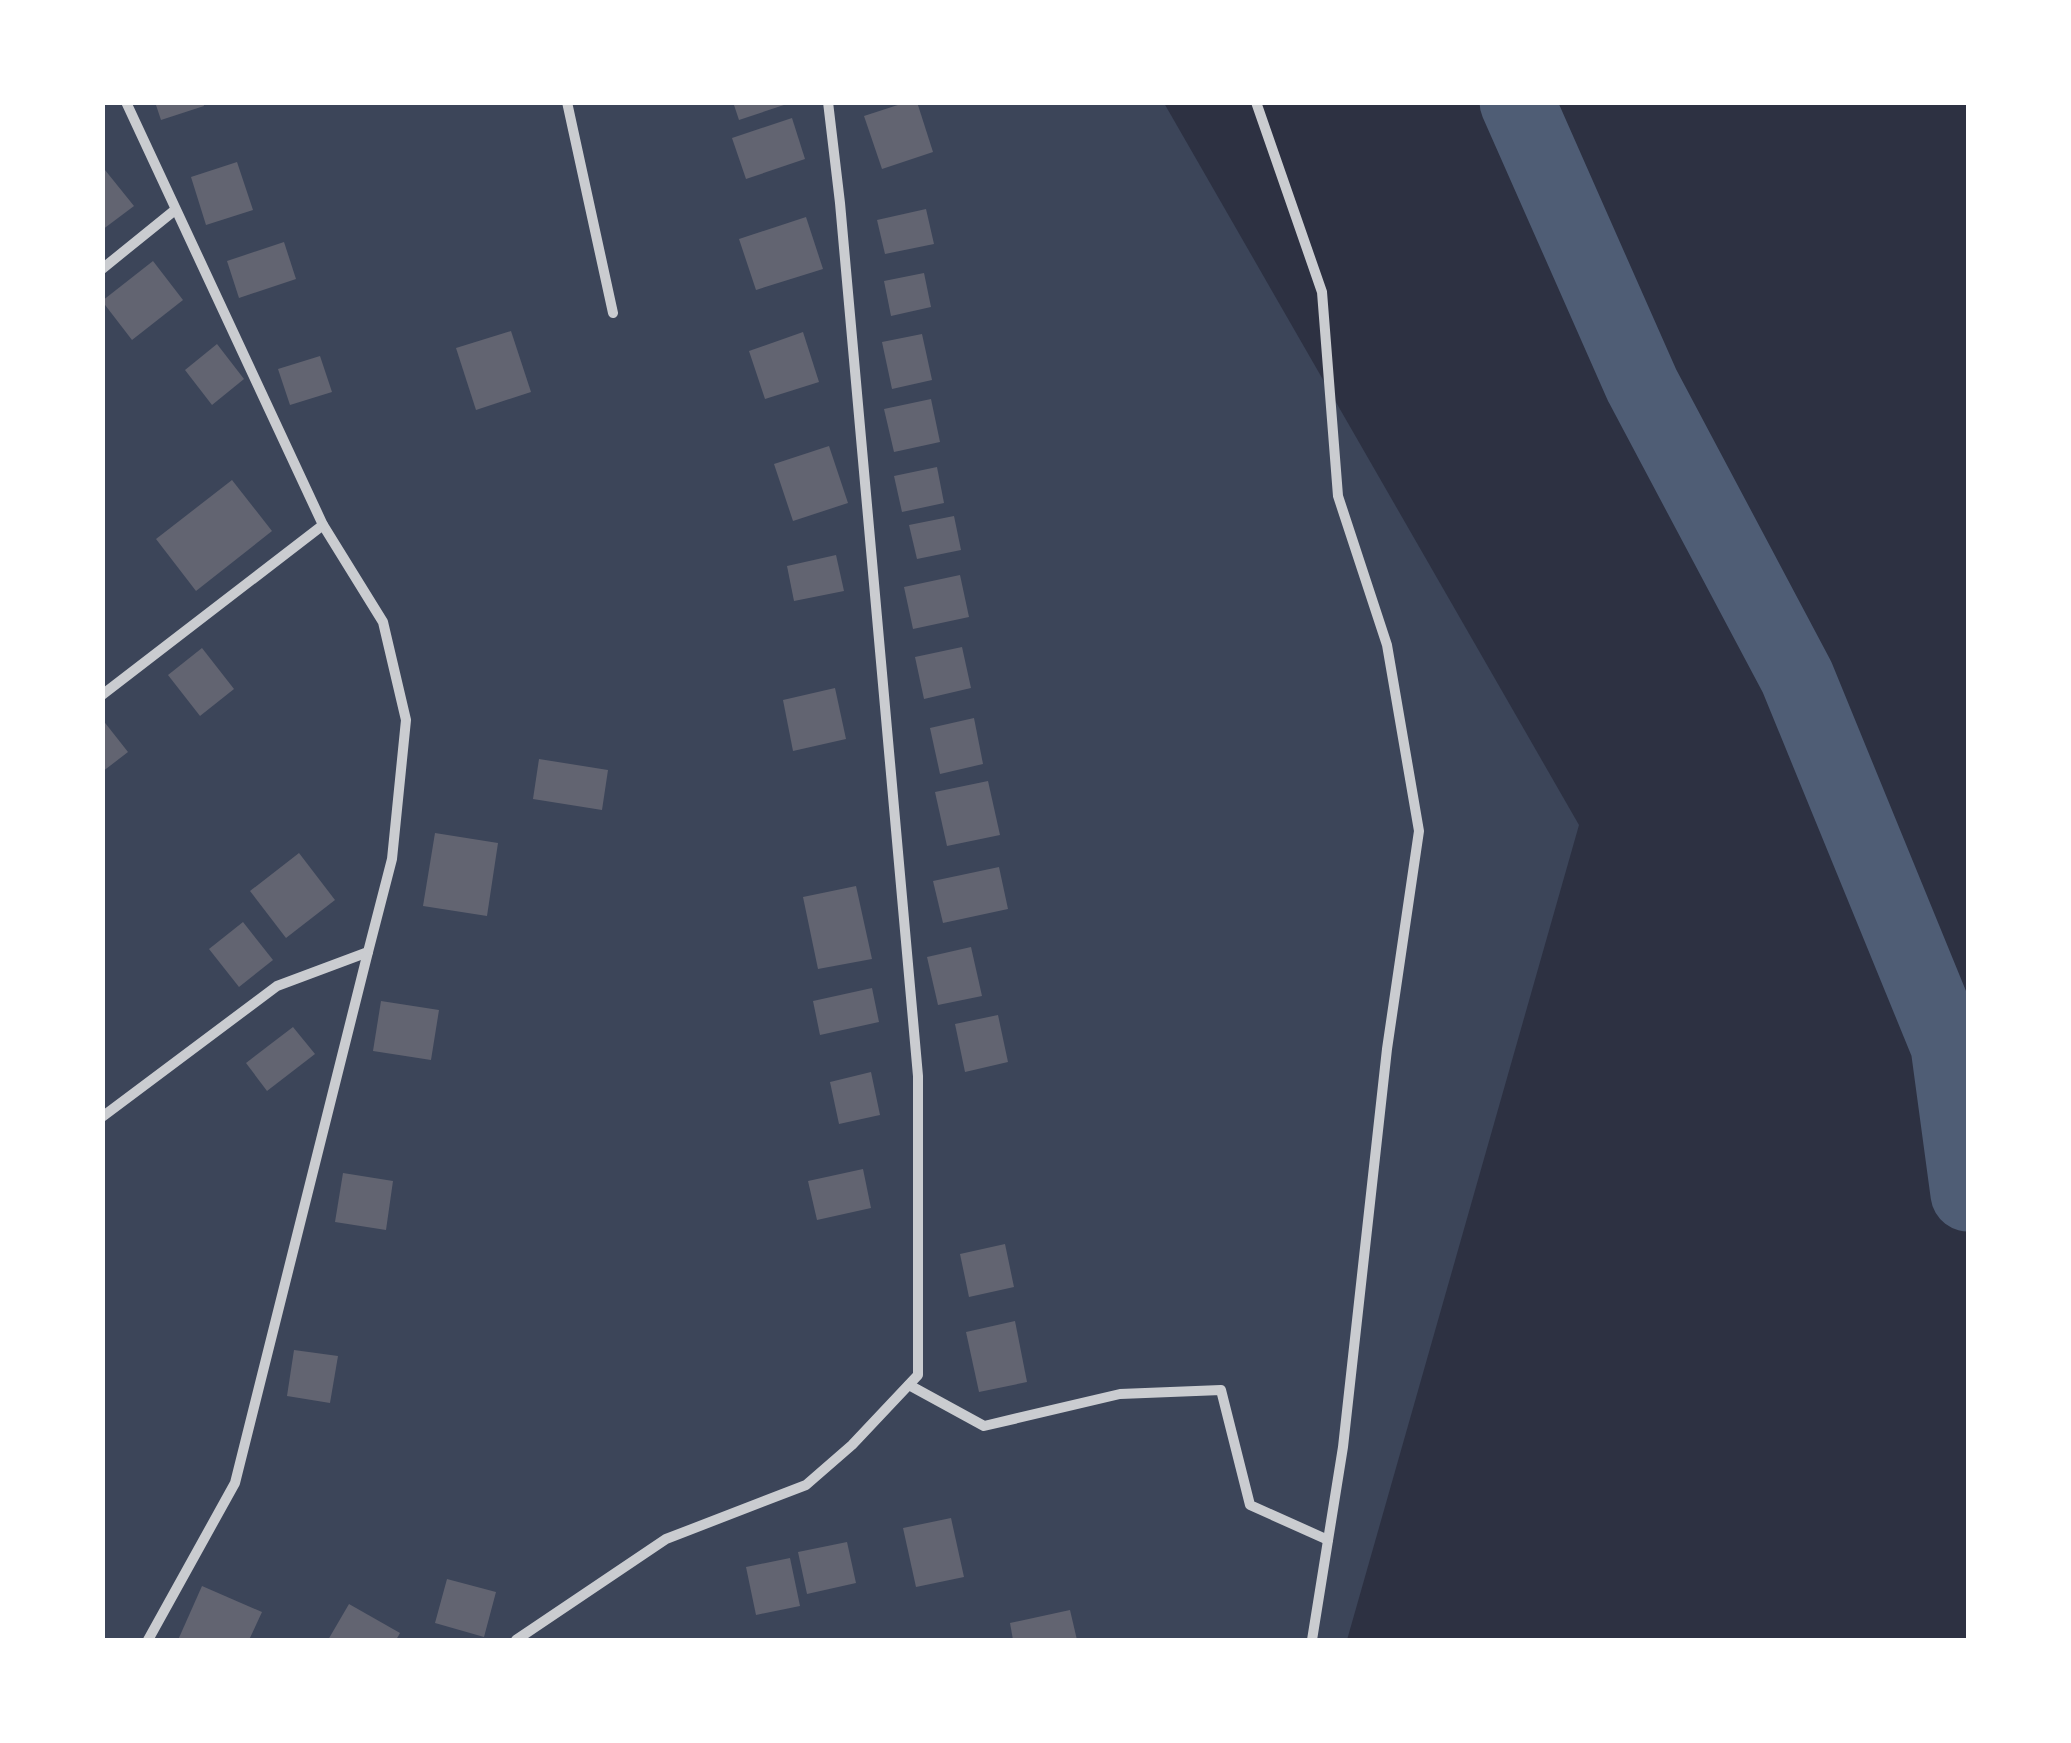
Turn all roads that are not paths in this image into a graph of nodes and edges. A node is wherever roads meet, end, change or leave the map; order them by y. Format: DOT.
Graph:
graph roads {
  1 [pos="126,102"];
  2 [pos="567,102"];
  3 [pos="828,102"];
  4 [pos="1256,102"];
  5 [pos="175,210"];
  6 [pos="102,268"];
  7 [pos="613,313"];
  8 [pos="324,525"];
  9 [pos="102,695"];
  10 [pos="368,952"];
  11 [pos="102,1117"];
  12 [pos="910,1385"];
  13 [pos="1328,1540"];
  14 [pos="148,1640"];
  15 [pos="516,1640"];
  16 [pos="1312,1640"];
  1 -- 5 [label="street"];
  2 -- 7 [label="street"];
  3 -- 12 [label="street"];
  4 -- 13 [label="street"];
  5 -- 6 [label="street"];
  5 -- 8 [label="street"];
  8 -- 9 [label="street"];
  8 -- 10 [label="street"];
  10 -- 11 [label="street"];
  10 -- 14 [label="street"];
  12 -- 13 [label="street"];
  12 -- 15 [label="street"];
  13 -- 16 [label="street"];
}
